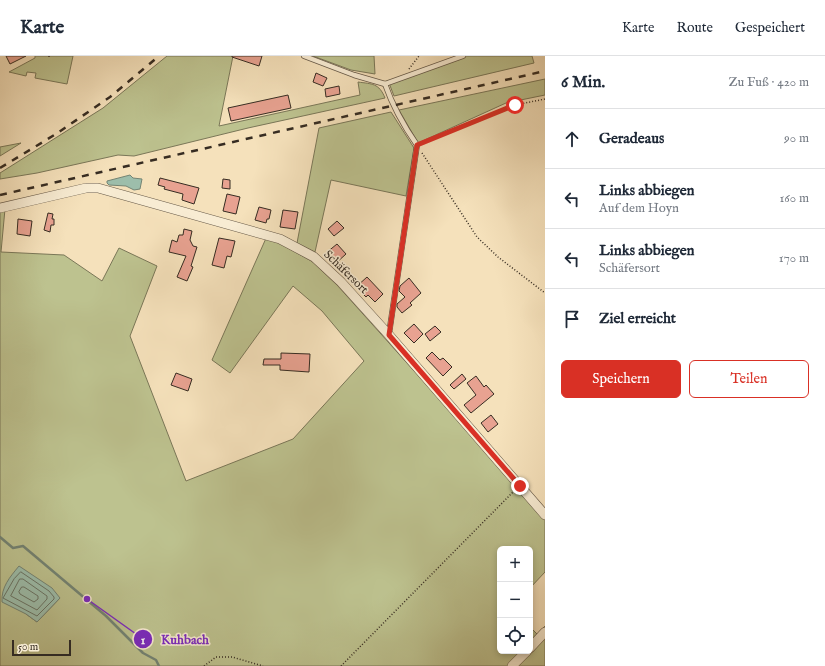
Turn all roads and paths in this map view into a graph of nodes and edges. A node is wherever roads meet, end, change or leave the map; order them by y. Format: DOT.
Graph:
graph roads {
  1 [pos="304,56"];
  2 [pos="419,56"];
  3 [pos="463,56"];
  4 [pos="403,77"];
  5 [pos="385,84"];
  6 [pos="545,99"];
  7 [pos="417,145"];
  8 [pos="0,208"];
  9 [pos="545,293"];
  10 [pos="389,335"];
  11 [pos="520,486"];
  12 [pos="545,515"];
  13 [pos="545,632"];
  14 [pos="533,645"];
  15 [pos="524,654"];
  16 [pos="204,666"];
  17 [pos="263,666"];
  18 [pos="341,666"];
  19 [pos="512,666"];
  1 -- 5 [label="lane"];
  2 -- 4 [label="path"];
  3 -- 4 [label="lane"];
  4 -- 5 [label="lane"];
  5 -- 7 [label="lane"];
  6 -- 7 [label="path"];
  7 -- 9 [label="path"];
  7 -- 10 [label="lane"];
  8 -- 10 [label="street, Schäfersort"];
  10 -- 11 [label="street, Schäfersort"];
  11 -- 12 [label="street, Schäfersort"];
  11 -- 18 [label="path"];
  13 -- 14 [label="street"];
  15 -- 19 [label="street"];
  16 -- 17 [label="path"];
}
